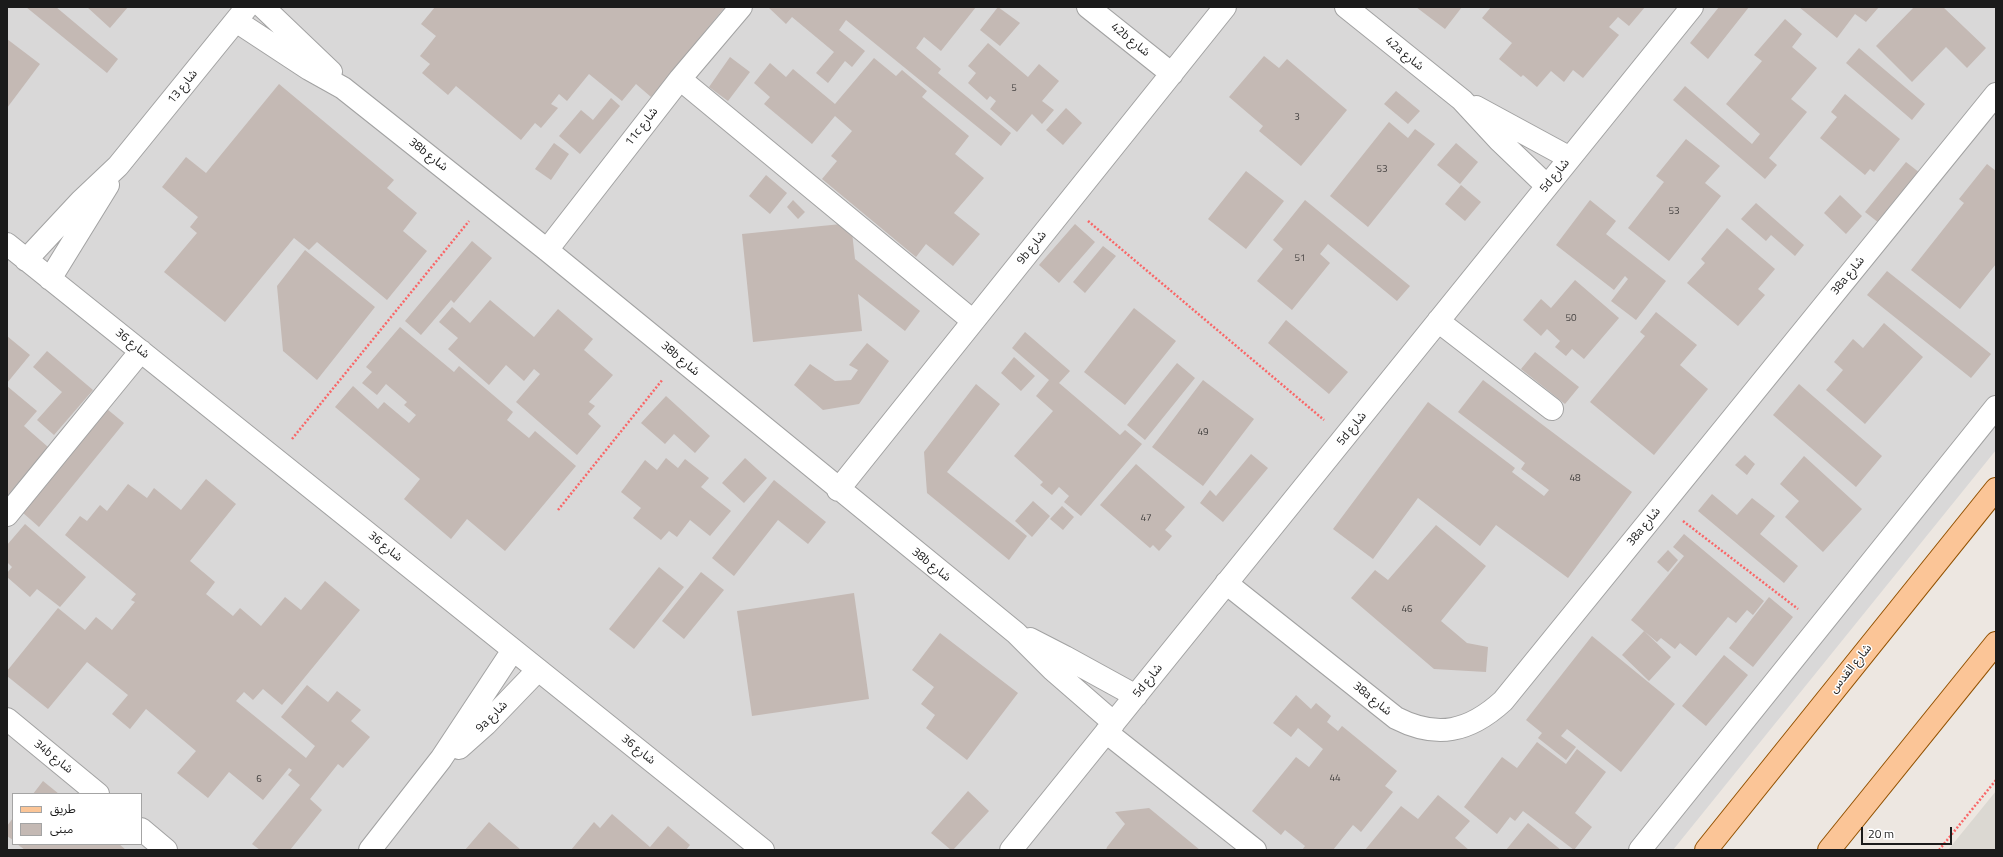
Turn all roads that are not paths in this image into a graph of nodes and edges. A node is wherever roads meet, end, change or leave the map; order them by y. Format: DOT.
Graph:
graph roads {
  1 [pos="263,7"];
  2 [pos="741,7"];
  3 [pos="1088,7"];
  4 [pos="1225,7"];
  5 [pos="1346,7"];
  6 [pos="1692,7"];
  7 [pos="241,14"];
  8 [pos="1172,74"];
  9 [pos="680,79"];
  10 [pos="343,88"];
  11 [pos="1996,94"];
  12 [pos="1462,100"];
  13 [pos="1570,158"];
  14 [pos="118,166"];
  15 [pos="1547,186"];
  16 [pos="7,244"];
  17 [pos="547,250"];
  18 [pos="26,260"];
  19 [pos="50,279"];
  20 [pos="973,321"];
  21 [pos="1438,322"];
  22 [pos="141,351"];
  23 [pos="1996,407"];
  24 [pos="1552,409"];
  25 [pos="1996,489"];
  26 [pos="838,490"];
  27 [pos="7,515"];
  28 [pos="1226,583"];
  29 [pos="1016,633"];
  30 [pos="1996,643"];
  31 [pos="513,650"];
  32 [pos="538,670"];
  33 [pos="1136,696"];
  34 [pos="7,719"];
  35 [pos="1110,728"];
  36 [pos="441,759"];
  37 [pos="97,793"];
  38 [pos="142,830"];
  39 [pos="166,850"];
  40 [pos="370,850"];
  41 [pos="763,850"];
  42 [pos="1011,850"];
  43 [pos="1255,850"];
  44 [pos="1640,850"];
  45 [pos="1706,850"];
  46 [pos="1829,850"];
  1 -- 10 [label="street, 38b شارع"];
  2 -- 9 [label="street, 11c شارع"];
  3 -- 8 [label="street, 42b شارع"];
  4 -- 8 [label="street, 9b شارع"];
  5 -- 12 [label="street, 42a شارع"];
  6 -- 13 [label="street, 5d شارع"];
  7 -- 10 [label="street, 38b شارع"];
  7 -- 14 [label="street, شارع 13"];
  8 -- 20 [label="street, 9b شارع"];
  9 -- 17 [label="street, 11c شارع"];
  9 -- 20 [label="street"];
  10 -- 17 [label="street, 38b شارع"];
  11 -- 28 [label="street, 38a شارع"];
  12 -- 13 [label="street, 42a شارع"];
  12 -- 15 [label="street, 42a شارع"];
  13 -- 15 [label="street, 5d شارع"];
  14 -- 18 [label="street, شارع 13"];
  14 -- 19 [label="street, شارع 13"];
  15 -- 21 [label="street, 5d شارع"];
  16 -- 18 [label="street, شارع 36"];
  17 -- 26 [label="street, 38b شارع"];
  18 -- 19 [label="street, شارع 36"];
  19 -- 22 [label="street, شارع 36"];
  20 -- 26 [label="street, 9b شارع"];
  21 -- 24 [label="street"];
  21 -- 28 [label="street, 5d شارع"];
  22 -- 27 [label="street"];
  22 -- 31 [label="street, شارع 36"];
  23 -- 44 [label="street"];
  25 -- 45 [label="main road, شارع القدس"];
  26 -- 29 [label="street, 38b شارع"];
  28 -- 33 [label="street, 5d شارع"];
  29 -- 33 [label="street, 38b شارع"];
  29 -- 35 [label="street, 38b شارع"];
  30 -- 46 [label="main road"];
  31 -- 32 [label="street, شارع 36"];
  31 -- 36 [label="street, 9a شارع"];
  32 -- 36 [label="street, 9a شارع"];
  32 -- 41 [label="street, شارع 36"];
  33 -- 35 [label="street, 5d شارع"];
  34 -- 37 [label="street, 34b شارع"];
  35 -- 42 [label="street, 5d شارع"];
  35 -- 43 [label="street, 38b شارع"];
  36 -- 40 [label="street, 9a شارع"];
  38 -- 39 [label="street"];
}
